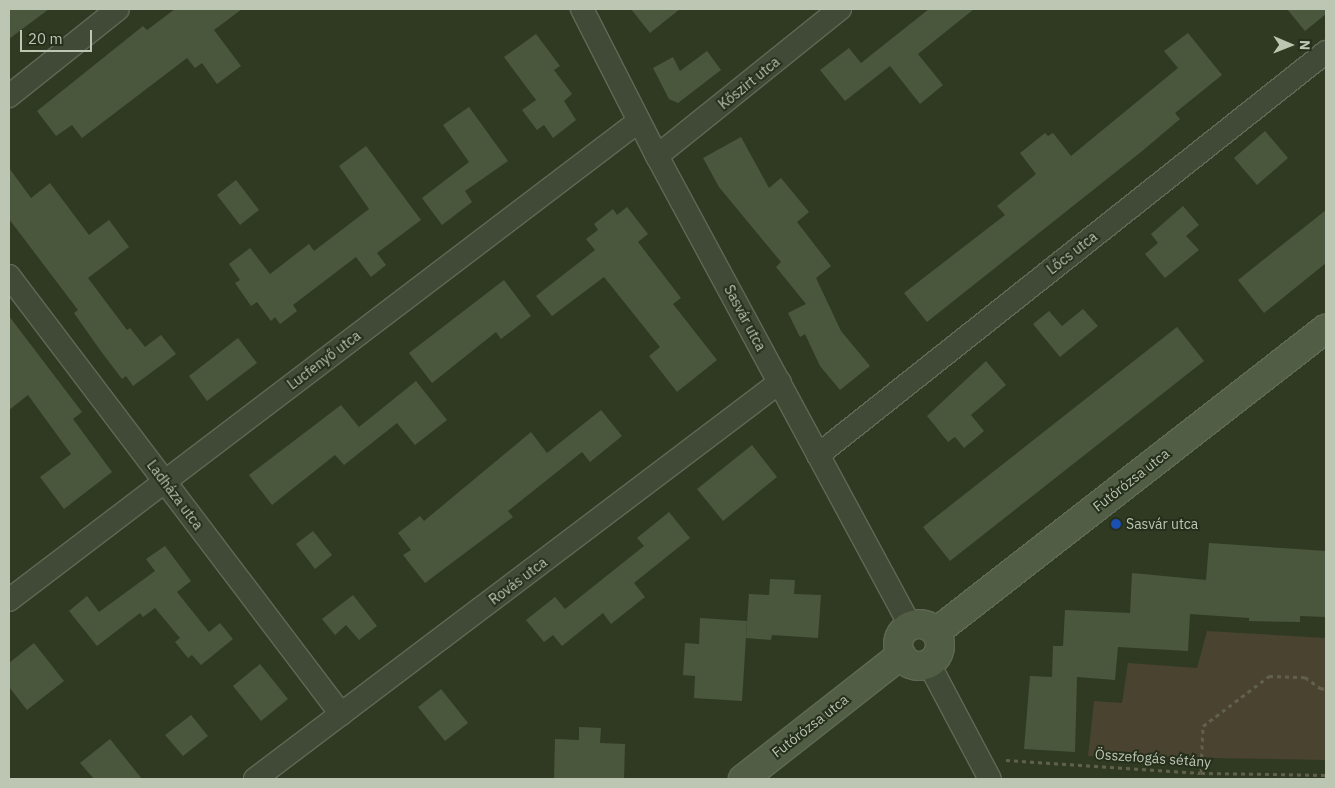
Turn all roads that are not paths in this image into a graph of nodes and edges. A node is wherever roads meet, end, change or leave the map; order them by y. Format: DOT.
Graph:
graph roads {
  1 [pos="118,9"];
  2 [pos="582,9"];
  3 [pos="840,9"];
  4 [pos="1326,52"];
  5 [pos="9,96"];
  6 [pos="639,121"];
  7 [pos="657,156"];
  8 [pos="9,276"];
  9 [pos="1326,328"];
  10 [pos="780,382"];
  11 [pos="818,455"];
  12 [pos="165,481"];
  13 [pos="9,600"];
  14 [pos="910,625"];
  15 [pos="936,632"];
  16 [pos="901,655"];
  17 [pos="928,664"];
  18 [pos="341,714"];
  19 [pos="255,779"];
  20 [pos="743,779"];
  21 [pos="990,779"];
  1 -- 5 [label="street"];
  2 -- 6 [label="street, Sasvár utca"];
  3 -- 7 [label="street, Kőszirt utca"];
  4 -- 11 [label="street, Lőcs utca"];
  6 -- 7 [label="street, Sasvár utca"];
  6 -- 12 [label="street, Lucfenyő utca"];
  7 -- 10 [label="street, Sasvár utca"];
  8 -- 12 [label="street, Ladháza utca"];
  9 -- 15 [label="street, Futórózsa utca"];
  10 -- 11 [label="street, Sasvár utca"];
  10 -- 18 [label="street, Rovás utca"];
  11 -- 14 [label="street, Sasvár utca"];
  12 -- 13 [label="street, Lucfenyő utca"];
  12 -- 18 [label="street, Ladháza utca"];
  14 -- 15 [label="street"];
  14 -- 16 [label="street"];
  15 -- 17 [label="street"];
  16 -- 17 [label="street"];
  16 -- 20 [label="street, Futórózsa utca"];
  17 -- 21 [label="street"];
  18 -- 19 [label="street, Rovás utca"];
}
